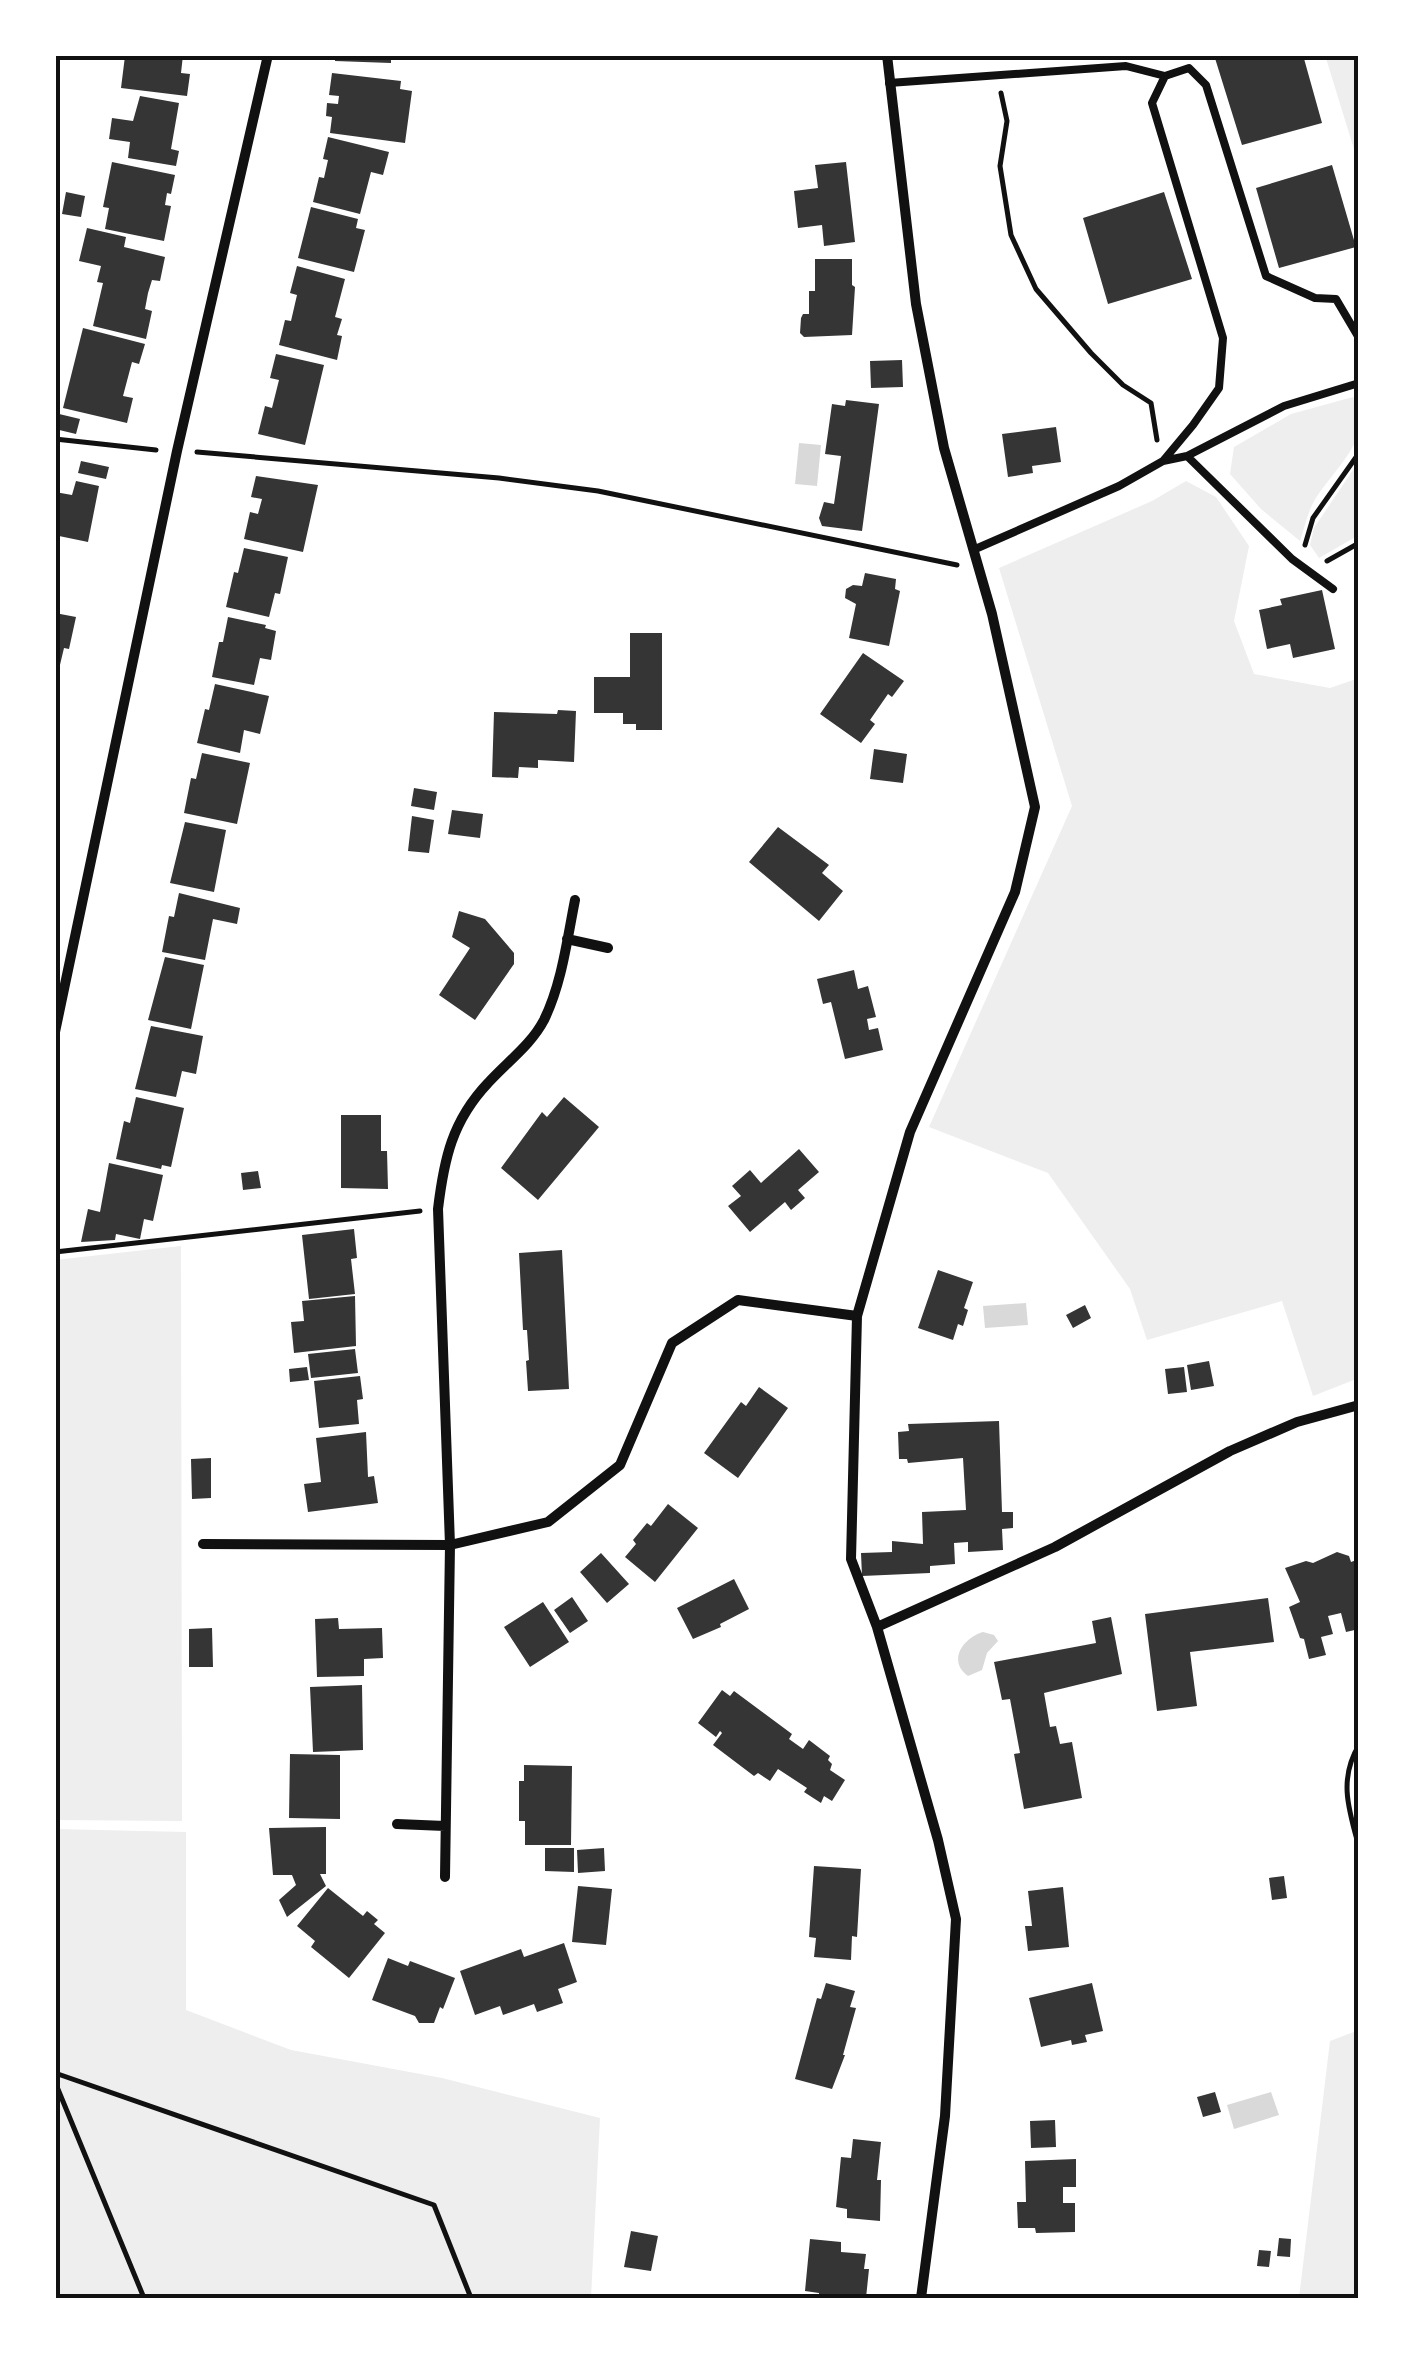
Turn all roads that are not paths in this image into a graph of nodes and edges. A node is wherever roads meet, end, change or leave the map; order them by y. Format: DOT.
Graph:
graph roads {
  1 [pos="268,55"];
  2 [pos="888,55"];
  3 [pos="1165,76"];
  4 [pos="890,83"];
  5 [pos="1359,338"];
  6 [pos="1359,384"];
  7 [pos="1186,456"];
  8 [pos="1159,463"];
  9 [pos="973,550"];
  10 [pos="1333,589"];
  11 [pos="575,900"];
  12 [pos="568,939"];
  13 [pos="608,948"];
  14 [pos="55,1032"];
  15 [pos="857,1316"];
  16 [pos="1359,1405"];
  17 [pos="203,1544"];
  18 [pos="450,1544"];
  19 [pos="876,1627"];
  20 [pos="397,1824"];
  21 [pos="445,1826"];
  22 [pos="444,1877"];
  23 [pos="920,2298"];
  1 -- 14 [label="street"];
  2 -- 4 [label="street"];
  3 -- 4 [label="lane"];
  3 -- 5 [label="lane"];
  3 -- 8 [label="lane"];
  4 -- 9 [label="street"];
  6 -- 7 [label="lane"];
  7 -- 8 [label="lane"];
  7 -- 10 [label="lane"];
  8 -- 9 [label="lane"];
  9 -- 15 [label="street"];
  11 -- 12 [label="street"];
  12 -- 13 [label="street"];
  12 -- 18 [label="street"];
  15 -- 18 [label="street"];
  15 -- 19 [label="street"];
  16 -- 19 [label="street"];
  17 -- 18 [label="street"];
  18 -- 21 [label="street"];
  19 -- 23 [label="street"];
  20 -- 21 [label="street"];
  21 -- 22 [label="street"];
}
